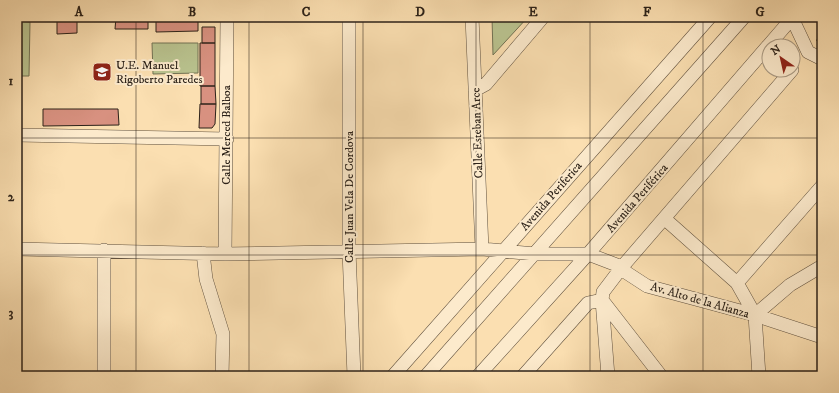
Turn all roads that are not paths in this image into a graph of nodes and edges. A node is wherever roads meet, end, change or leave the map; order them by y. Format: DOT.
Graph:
graph roads {
  1 [pos="227,17"];
  2 [pos="349,17"];
  3 [pos="472,17"];
  4 [pos="543,17"];
  5 [pos="710,17"];
  6 [pos="744,17"];
  7 [pos="793,17"];
  8 [pos="808,52"];
  9 [pos="822,59"];
  10 [pos="801,60"];
  11 [pos="786,78"];
  12 [pos="475,90"];
  13 [pos="17,135"];
  14 [pos="227,139"];
  15 [pos="822,186"];
  16 [pos="665,218"];
  17 [pos="482,249"];
  18 [pos="17,250"];
  19 [pos="104,250"];
  20 [pos="503,251"];
  21 [pos="349,252"];
  22 [pos="203,253"];
  23 [pos="225,254"];
  24 [pos="534,254"];
  25 [pos="588,254"];
  26 [pos="822,266"];
  27 [pos="622,267"];
  28 [pos="737,283"];
  29 [pos="602,300"];
  30 [pos="755,315"];
  31 [pos="822,337"];
  32 [pos="104,376"];
  33 [pos="222,376"];
  34 [pos="354,376"];
  35 [pos="393,376"];
  36 [pos="426,376"];
  37 [pos="478,376"];
  38 [pos="523,376"];
  39 [pos="608,376"];
  40 [pos="661,376"];
  41 [pos="759,376"];
  1 -- 14 [label="street, Calle Merced Balboa"];
  2 -- 21 [label="street, Calle Juan Vela De Cordova"];
  3 -- 12 [label="street, Calle Esteban Arce"];
  4 -- 12 [label="street"];
  5 -- 20 [label="street, Avenida Periferica"];
  6 -- 24 [label="street"];
  7 -- 8 [label="street"];
  7 -- 25 [label="street, Avenida Periférica"];
  8 -- 9 [label="street"];
  8 -- 10 [label="street"];
  11 -- 16 [label="street"];
  12 -- 17 [label="street, Calle Esteban Arce"];
  13 -- 14 [label="street"];
  14 -- 23 [label="street, Calle Merced Balboa"];
  15 -- 28 [label="street"];
  16 -- 27 [label="street"];
  16 -- 28 [label="street"];
  17 -- 20 [label="street, Av. Alto de la Alianza"];
  17 -- 21 [label="street, Av. Alto de la Alianza"];
  18 -- 19 [label="street, Av. Alto de la Alianza"];
  19 -- 22 [label="street, Av. Alto de la Alianza"];
  19 -- 32 [label="street"];
  20 -- 24 [label="street, Av. Alto de la Alianza"];
  20 -- 35 [label="street, Avenida Periferica"];
  21 -- 23 [label="street, Av. Alto de la Alianza"];
  21 -- 34 [label="street, Calle Juan Vela De Cordova"];
  22 -- 23 [label="street, Av. Alto de la Alianza"];
  22 -- 33 [label="street"];
  24 -- 25 [label="street, Av. Alto de la Alianza"];
  24 -- 36 [label="street"];
  25 -- 27 [label="street, Av. Alto de la Alianza"];
  25 -- 37 [label="street, Avenida Periférica"];
  26 -- 30 [label="street"];
  27 -- 29 [label="street"];
  27 -- 30 [label="street, Av. Alto de la Alianza"];
  28 -- 30 [label="street"];
  29 -- 38 [label="street"];
  29 -- 39 [label="street"];
  29 -- 40 [label="street"];
  30 -- 31 [label="street, Av. Alto de la Alianza"];
  30 -- 41 [label="street"];
}
